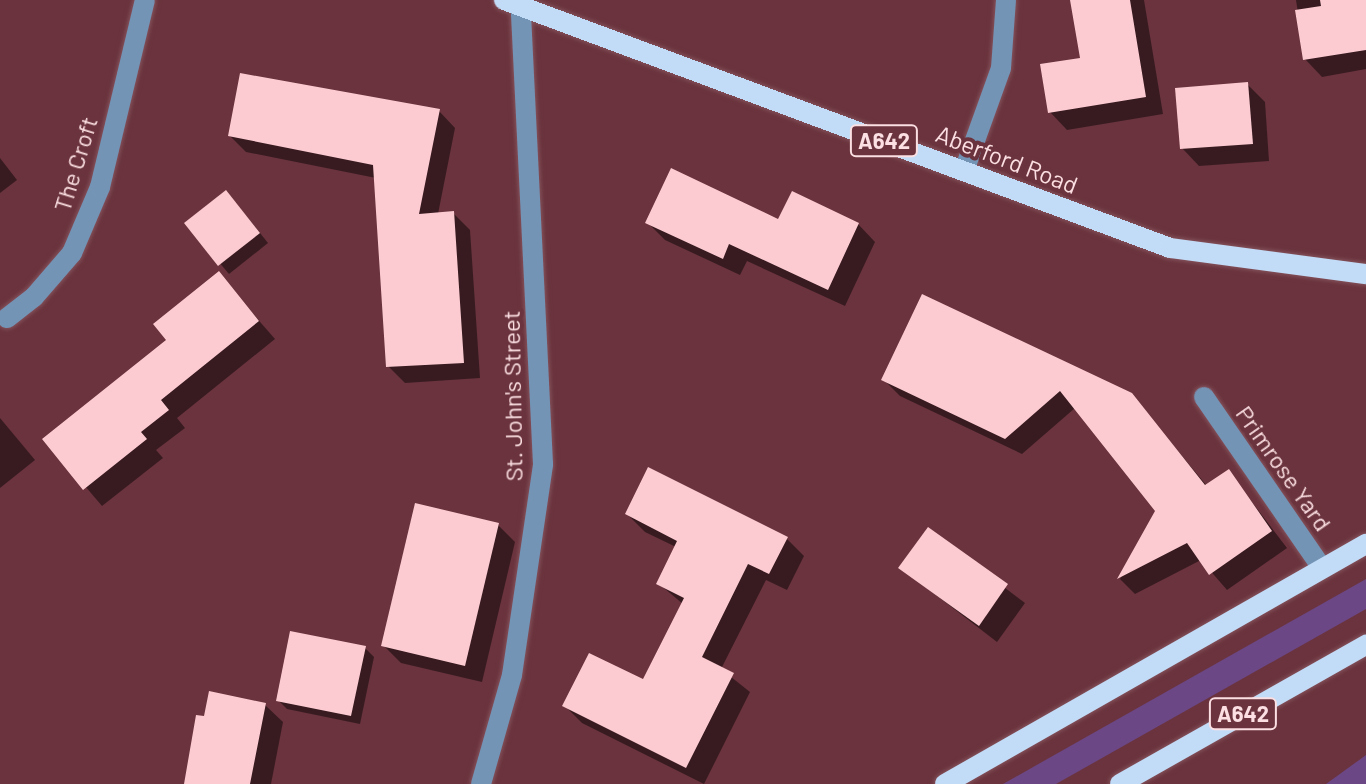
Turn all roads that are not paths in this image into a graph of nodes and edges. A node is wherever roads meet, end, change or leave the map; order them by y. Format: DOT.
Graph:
graph roads {
  1 [pos="145,0"];
  2 [pos="1006,0"];
  3 [pos="515,1"];
  4 [pos="964,171"];
  5 [pos="1366,274"];
  6 [pos="7,318"];
  7 [pos="1204,397"];
  8 [pos="1366,544"];
  9 [pos="1322,568"];
  10 [pos="1366,645"];
  11 [pos="481,784"];
  12 [pos="945,784"];
  13 [pos="1120,784"];
  1 -- 6 [label="street, The Croft"];
  2 -- 4 [label="street"];
  3 -- 4 [label="main road, Aberford Road / A642"];
  3 -- 11 [label="street, St. John's Street"];
  4 -- 5 [label="main road, Aberford Road / A642"];
  7 -- 9 [label="street, Primrose Yard"];
  8 -- 9 [label="main road"];
  9 -- 12 [label="main road"];
  10 -- 13 [label="main road, A642"];
}
